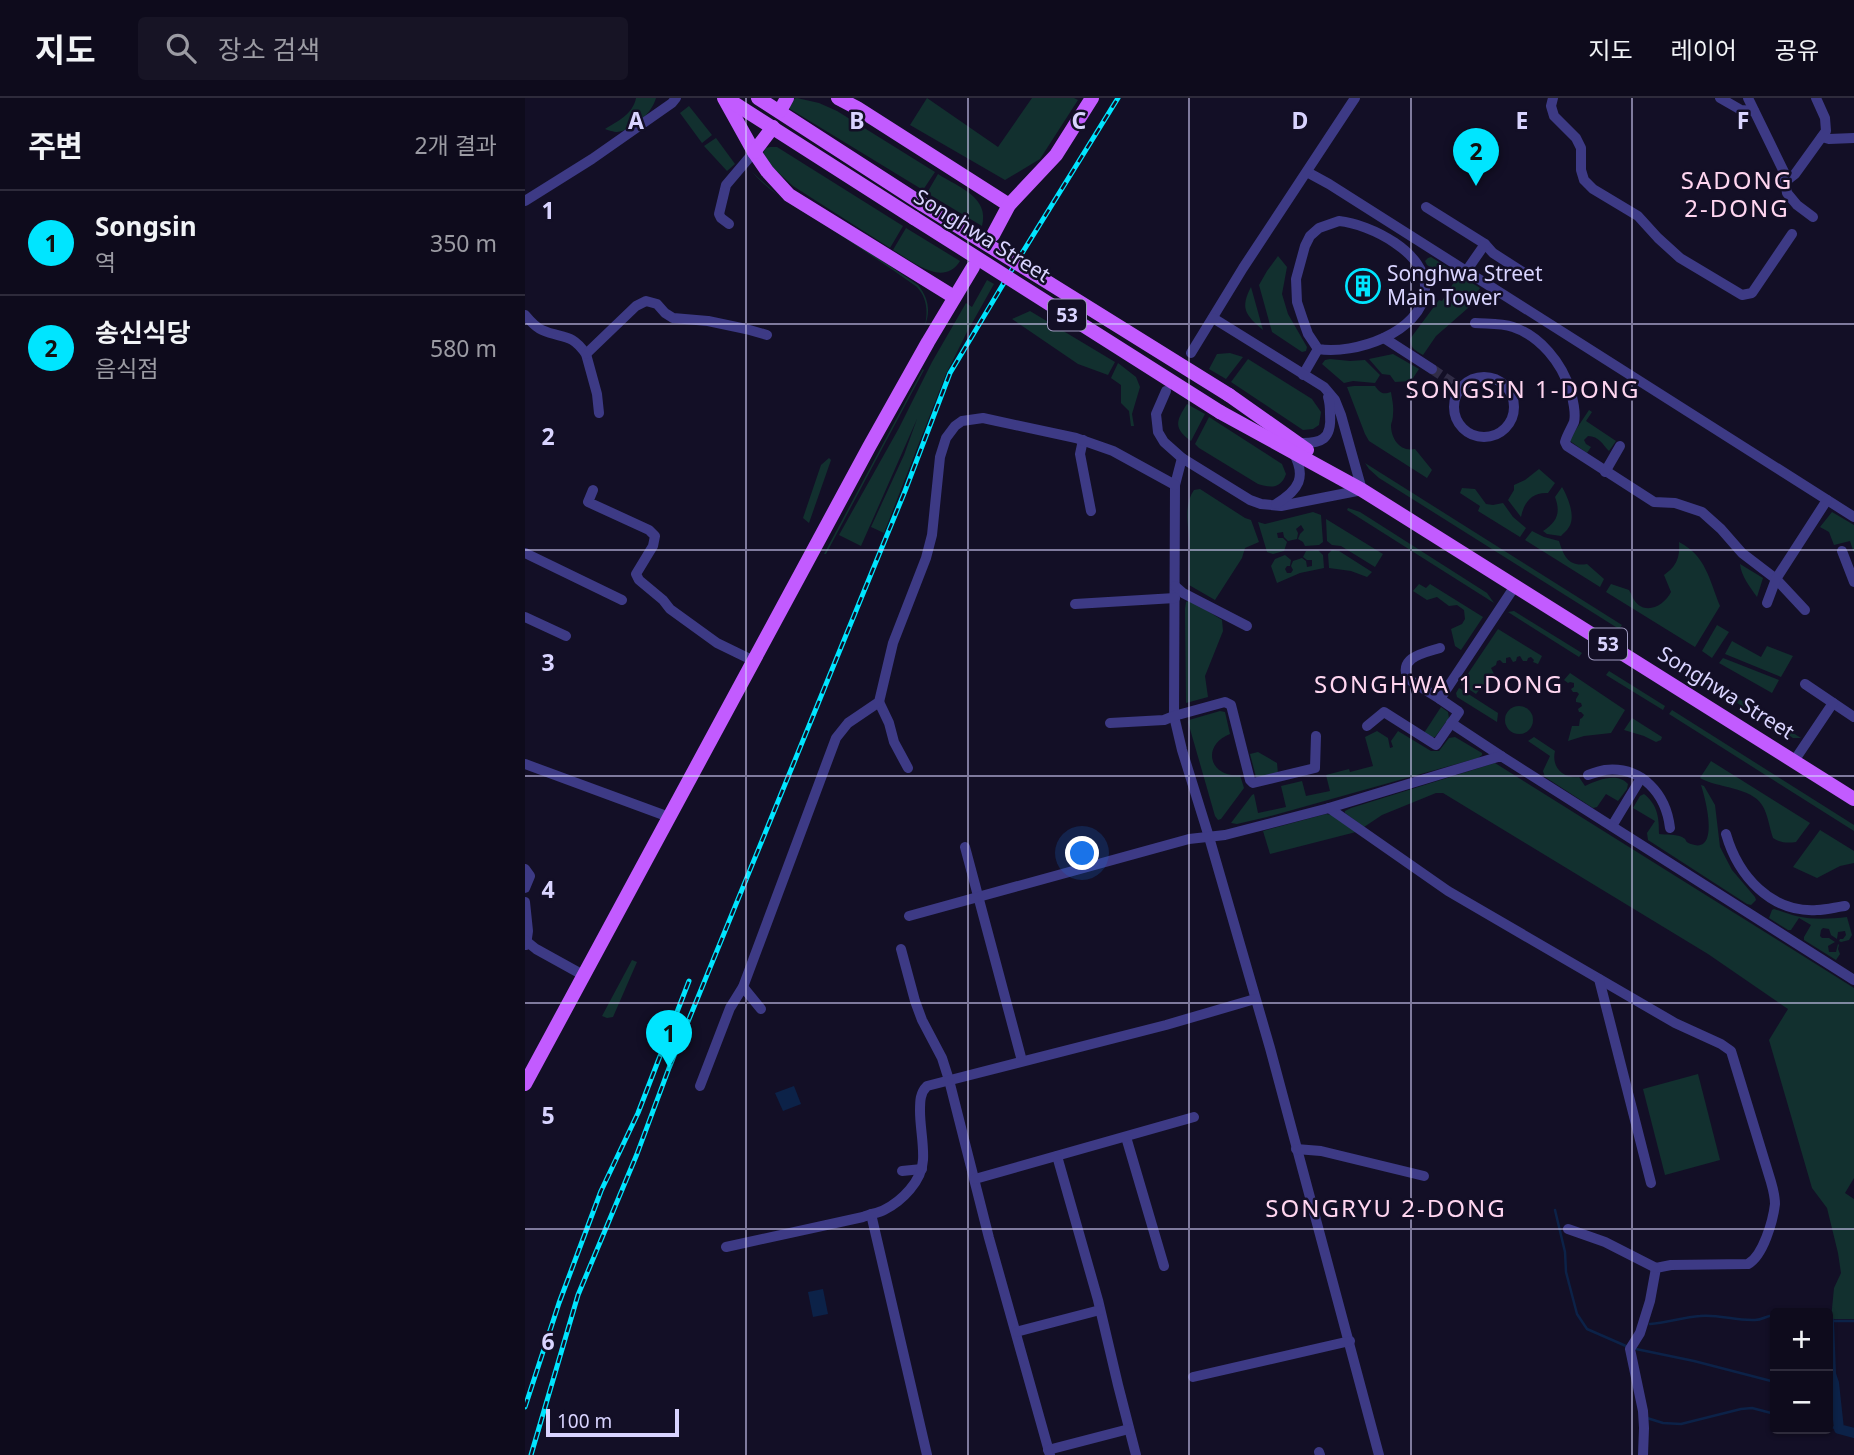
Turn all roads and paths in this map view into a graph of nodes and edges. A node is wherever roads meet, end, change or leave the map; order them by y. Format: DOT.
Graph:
graph roads {
  1 [pos="676,98"];
  2 [pos="725,98"];
  3 [pos="758,98"];
  4 [pos="838,98"];
  5 [pos="1092,98"];
  6 [pos="1355,98"];
  7 [pos="1553,98"];
  8 [pos="1720,98"];
  9 [pos="1748,98"];
  10 [pos="1816,98"];
  11 [pos="783,105"];
  12 [pos="1754,111"];
  13 [pos="773,127"];
  14 [pos="1822,137"];
  15 [pos="1854,138"];
  16 [pos="754,152"];
  17 [pos="1307,172"];
  18 [pos="1786,181"];
  19 [pos="525,201"];
  20 [pos="1009,205"];
  21 [pos="1426,206"];
  22 [pos="1813,217"];
  23 [pos="729,224"];
  24 [pos="1398,227"];
  25 [pos="1792,234"];
  26 [pos="993,235"];
  27 [pos="1388,239"];
  28 [pos="1485,244"];
  29 [pos="973,267"];
  30 [pos="1467,270"];
  31 [pos="1524,273"];
  32 [pos="954,297"];
  33 [pos="525,315"];
  34 [pos="1213,318"];
  35 [pos="1542,320"];
  36 [pos="1475,323"];
  37 [pos="767,335"];
  38 [pos="1532,336"];
  39 [pos="1384,338"];
  40 [pos="1318,349"];
  41 [pos="1191,353"];
  42 [pos="586,354"];
  43 [pos="1432,369"];
  44 [pos="1303,375"];
  45 [pos="1457,386"];
  46 [pos="1324,387"];
  47 [pos="1166,391"];
  48 [pos="599,413"];
  49 [pos="1083,440"];
  50 [pos="1620,446"];
  51 [pos="1294,447"];
  52 [pos="1182,458"];
  53 [pos="1605,472"];
  54 [pos="1175,485"];
  55 [pos="593,490"];
  56 [pos="1362,490"];
  57 [pos="1827,500"];
  58 [pos="1274,506"];
  59 [pos="1091,511"];
  60 [pos="1854,517"];
  61 [pos="1842,551"];
  62 [pos="525,554"];
  63 [pos="1776,579"];
  64 [pos="1854,582"];
  65 [pos="1175,586"];
  66 [pos="1515,586"];
  67 [pos="1175,598"];
  68 [pos="622,600"];
  69 [pos="1767,603"];
  70 [pos="1075,604"];
  71 [pos="1805,610"];
  72 [pos="525,617"];
  73 [pos="1247,626"];
  74 [pos="566,636"];
  75 [pos="1440,648"];
  76 [pos="754,661"];
  77 [pos="883,682"];
  78 [pos="897,682"];
  79 [pos="1805,684"];
  80 [pos="1440,699"];
  81 [pos="879,702"];
  82 [pos="1833,703"];
  83 [pos="1174,716"];
  84 [pos="1854,717"];
  85 [pos="1110,723"];
  86 [pos="1451,723"];
  87 [pos="1367,726"];
  88 [pos="1316,736"];
  89 [pos="1501,756"];
  90 [pos="1794,761"];
  91 [pos="525,764"];
  92 [pos="908,768"];
  93 [pos="1588,775"];
  94 [pos="1641,778"];
  95 [pos="1854,799"];
  96 [pos="1329,808"];
  97 [pos="669,817"];
  98 [pos="1612,826"];
  99 [pos="1670,828"];
  100 [pos="1726,834"];
  101 [pos="1209,837"];
  102 [pos="965,846"];
  103 [pos="525,869"];
  104 [pos="525,888"];
  105 [pos="978,897"];
  106 [pos="1769,899"];
  107 [pos="525,902"];
  108 [pos="1845,906"];
  109 [pos="909,916"];
  110 [pos="1756,918"];
  111 [pos="526,943"];
  112 [pos="901,949"];
  113 [pos="755,954"];
  114 [pos="764,964"];
  115 [pos="583,975"];
  116 [pos="1599,979"];
  117 [pos="1854,980"];
  118 [pos="743,987"];
  119 [pos="1255,999"];
  120 [pos="761,1009"];
  121 [pos="1022,1061"];
  122 [pos="949,1080"];
  123 [pos="525,1084"];
  124 [pos="701,1086"];
  125 [pos="1195,1117"];
  126 [pos="1126,1137"];
  127 [pos="1296,1149"];
  128 [pos="1057,1156"];
  129 [pos="922,1169"];
  130 [pos="902,1171"];
  131 [pos="1423,1176"];
  132 [pos="975,1179"];
  133 [pos="1651,1183"];
  134 [pos="871,1214"];
  135 [pos="1568,1229"];
  136 [pos="726,1247"];
  137 [pos="1164,1266"];
  138 [pos="1656,1268"];
  139 [pos="1100,1310"];
  140 [pos="1016,1332"];
  141 [pos="1350,1341"];
  142 [pos="1193,1377"];
  143 [pos="1129,1429"];
  144 [pos="1049,1453"];
  145 [pos="927,1455"];
  146 [pos="1136,1455"];
  147 [pos="1379,1455"];
  148 [pos="1643,1455"];
  1 -- 19 [label="street"];
  2 -- 13 [label="main road, Songhwa Street / 53"];
  2 -- 16 [label="main road"];
  3 -- 11 [label="main road, Songhwa Street / 53"];
  4 -- 20 [label="main road"];
  5 -- 20 [label="main road"];
  6 -- 17 [label="street"];
  7 -- 25 [label="street"];
  8 -- 12 [label="street"];
  9 -- 12 [label="street"];
  10 -- 14 [label="street"];
  11 -- 51 [label="main road, Songhwa Street / 53, bridge"];
  12 -- 18 [label="street"];
  13 -- 16 [label="main road"];
  13 -- 51 [label="main road, Songhwa Street / 53, bridge"];
  14 -- 15 [label="street"];
  14 -- 18 [label="street"];
  16 -- 23 [label="street"];
  16 -- 32 [label="main road"];
  17 -- 24 [label="street"];
  17 -- 34 [label="street"];
  18 -- 22 [label="street"];
  20 -- 26 [label="main road"];
  21 -- 28 [label="street"];
  24 -- 27 [label="street"];
  24 -- 30 [label="street"];
  27 -- 39 [label="street"];
  27 -- 40 [label="street"];
  28 -- 30 [label="street"];
  28 -- 31 [label="street"];
  29 -- 32 [label="main road"];
  30 -- 35 [label="street"];
  32 -- 76 [label="main road"];
  33 -- 42 [label="street"];
  34 -- 41 [label="street"];
  34 -- 44 [label="street"];
  35 -- 38 [label="street"];
  35 -- 57 [label="street"];
  36 -- 38 [label="street"];
  37 -- 42 [label="street"];
  38 -- 53 [label="street"];
  39 -- 40 [label="street"];
  39 -- 43 [label="street"];
  40 -- 44 [label="street"];
  42 -- 48 [label="street"];
  44 -- 46 [label="street"];
  45 -- 45 [label="street"];
  46 -- 51 [label="street"];
  46 -- 56 [label="street"];
  47 -- 52 [label="street"];
  49 -- 54 [label="street"];
  49 -- 59 [label="street"];
  49 -- 77 [label="street"];
  50 -- 53 [label="street"];
  51 -- 56 [label="main road, Songhwa Street / 53"];
  51 -- 58 [label="street"];
  52 -- 54 [label="street"];
  52 -- 58 [label="street"];
  53 -- 63 [label="street"];
  54 -- 65 [label="street"];
  55 -- 76 [label="street"];
  56 -- 58 [label="street"];
  56 -- 66 [label="main road, Songhwa Street / 53"];
  57 -- 60 [label="street"];
  57 -- 63 [label="street"];
  61 -- 64 [label="street"];
  62 -- 68 [label="street"];
  63 -- 69 [label="street"];
  63 -- 71 [label="street"];
  65 -- 67 [label="street"];
  65 -- 73 [label="street"];
  66 -- 80 [label="street"];
  66 -- 90 [label="main road, Songhwa Street / 53"];
  67 -- 70 [label="street"];
  67 -- 83 [label="street"];
  72 -- 74 [label="street"];
  75 -- 80 [label="street"];
  76 -- 97 [label="main road"];
  77 -- 78 [label="street"];
  77 -- 81 [label="street"];
  79 -- 82 [label="street"];
  80 -- 86 [label="street"];
  81 -- 92 [label="street"];
  81 -- 113 [label="street"];
  82 -- 84 [label="street"];
  82 -- 90 [label="street"];
  83 -- 85 [label="street"];
  83 -- 88 [label="street"];
  83 -- 101 [label="street"];
  86 -- 87 [label="street"];
  86 -- 89 [label="street"];
  89 -- 96 [label="street"];
  89 -- 98 [label="street"];
  90 -- 95 [label="main road, Songhwa Street / 53"];
  91 -- 97 [label="street"];
  93 -- 94 [label="street"];
  94 -- 98 [label="street"];
  94 -- 99 [label="street"];
  96 -- 101 [label="street"];
  96 -- 116 [label="street"];
  97 -- 115 [label="main road"];
  98 -- 110 [label="street"];
  100 -- 106 [label="street"];
  101 -- 105 [label="street"];
  101 -- 119 [label="street"];
  102 -- 105 [label="street"];
  103 -- 104 [label="street"];
  105 -- 109 [label="street"];
  105 -- 121 [label="street"];
  106 -- 108 [label="street"];
  106 -- 110 [label="street"];
  107 -- 111 [label="street"];
  110 -- 117 [label="street"];
  111 -- 115 [label="street"];
  112 -- 122 [label="street"];
  113 -- 114 [label="street"];
  113 -- 118 [label="street"];
  115 -- 123 [label="main road"];
  116 -- 133 [label="street"];
  116 -- 138 [label="street"];
  118 -- 120 [label="street"];
  118 -- 124 [label="street"];
  119 -- 121 [label="street"];
  119 -- 127 [label="street"];
  121 -- 122 [label="street"];
  122 -- 129 [label="street"];
  122 -- 132 [label="street"];
  125 -- 126 [label="street"];
  126 -- 128 [label="street"];
  126 -- 137 [label="street"];
  127 -- 131 [label="street"];
  127 -- 141 [label="street"];
  128 -- 132 [label="street"];
  128 -- 139 [label="street"];
  129 -- 130 [label="street"];
  129 -- 134 [label="street"];
  132 -- 140 [label="street"];
  134 -- 136 [label="street"];
  134 -- 145 [label="street"];
  135 -- 138 [label="street"];
  138 -- 148 [label="street"];
  139 -- 140 [label="street"];
  139 -- 143 [label="street"];
  140 -- 144 [label="street"];
  141 -- 142 [label="street"];
  141 -- 147 [label="street"];
  143 -- 144 [label="street"];
  143 -- 146 [label="street"];
}
